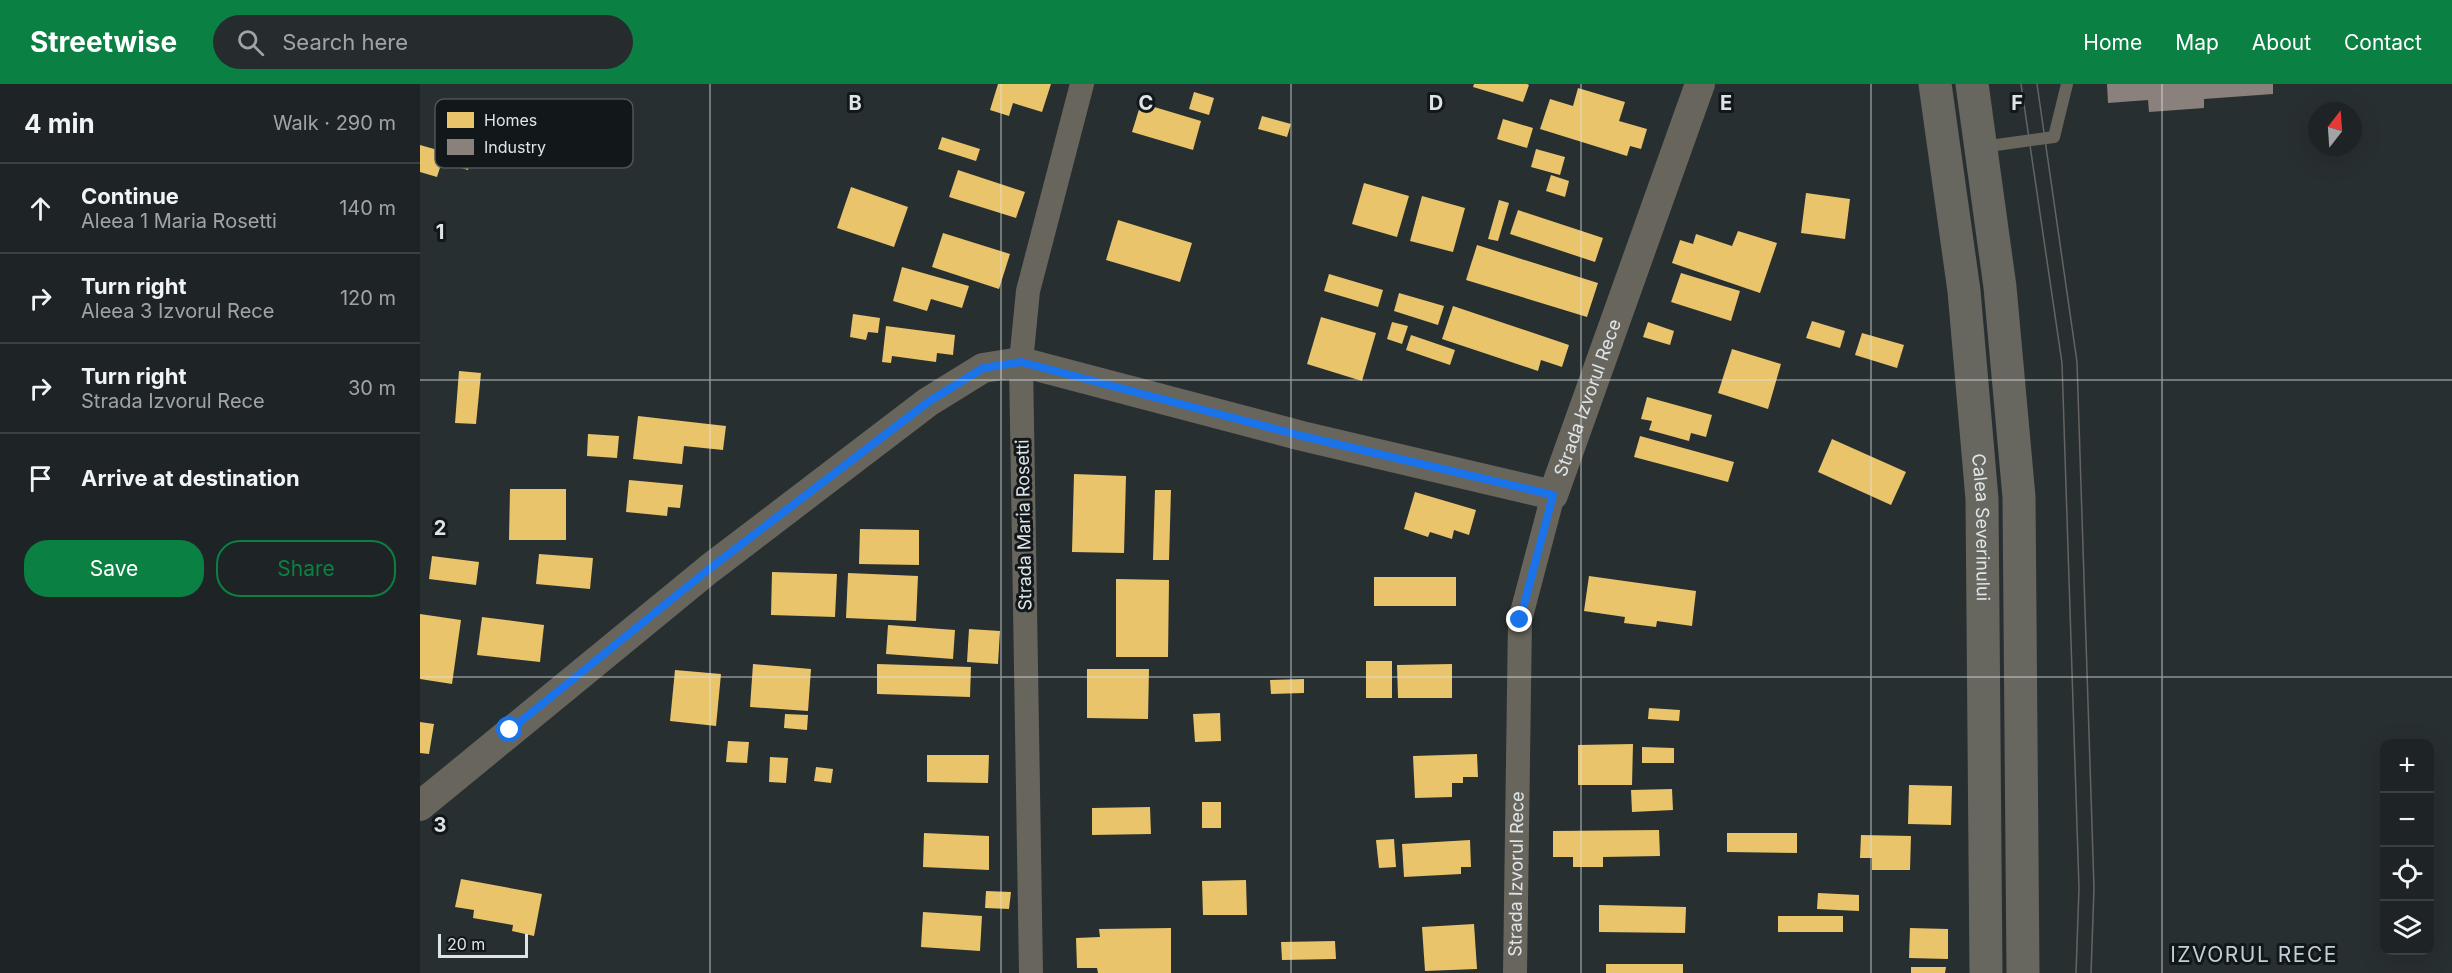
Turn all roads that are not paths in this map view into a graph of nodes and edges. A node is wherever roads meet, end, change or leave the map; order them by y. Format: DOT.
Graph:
graph roads {
  1 [pos="1083,84"];
  2 [pos="1935,84"];
  3 [pos="1972,84"];
  4 [pos="2067,84"];
  5 [pos="1696,85"];
  6 [pos="1981,148"];
  7 [pos="1021,362"];
  8 [pos="1553,495"];
  9 [pos="420,807"];
  10 [pos="1031,973"];
  11 [pos="1515,973"];
  12 [pos="1986,973"];
  13 [pos="2023,973"];
  1 -- 7 [label="street, Strada Maria Rosetti"];
  2 -- 12 [label="main road, Calea Severinului"];
  3 -- 6 [label="main road, Calea Severinului"];
  4 -- 6 [label="lane"];
  5 -- 8 [label="street, Strada Izvorul Rece"];
  6 -- 13 [label="main road, Calea Severinului"];
  7 -- 8 [label="street"];
  7 -- 9 [label="street"];
  7 -- 10 [label="street, Strada Maria Rosetti"];
  8 -- 11 [label="street, Strada Izvorul Rece"];
}
